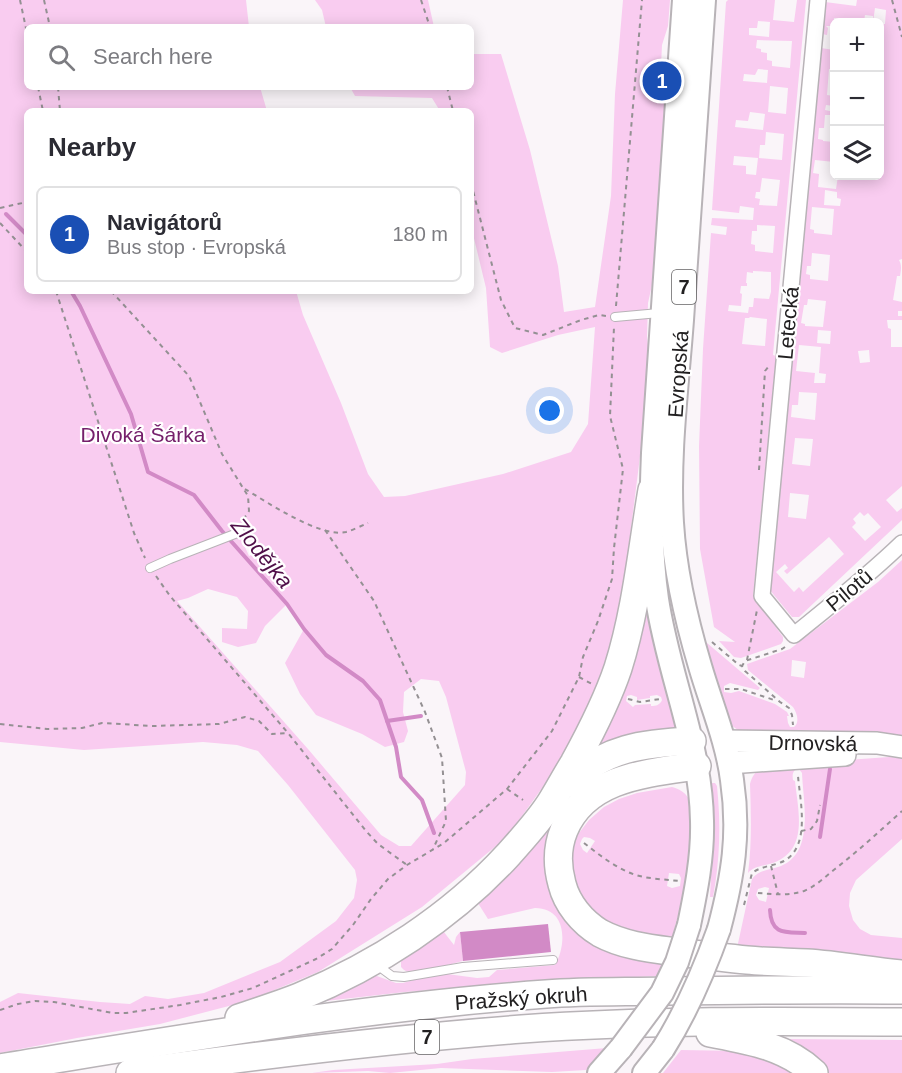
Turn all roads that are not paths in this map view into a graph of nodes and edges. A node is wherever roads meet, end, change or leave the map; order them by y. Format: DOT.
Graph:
graph roads {
  1 [pos="684,0"];
  2 [pos="704,0"];
  3 [pos="818,0"];
  4 [pos="663,312"];
  5 [pos="615,317"];
  6 [pos="652,489"];
  7 [pos="237,533"];
  8 [pos="902,543"];
  9 [pos="150,568"];
  10 [pos="794,634"];
  11 [pos="724,741"];
  12 [pos="902,749"];
  13 [pos="694,754"];
  14 [pos="729,763"];
  15 [pos="551,802"];
  16 [pos="553,960"];
  17 [pos="372,961"];
  18 [pos="902,974"];
  19 [pos="902,990"];
  20 [pos="902,1022"];
  21 [pos="640,1023"];
  22 [pos="166,1041"];
  23 [pos="0,1068"];
  24 [pos="130,1073"];
  25 [pos="600,1073"];
  26 [pos="644,1073"];
  27 [pos="814,1073"];
  1 -- 4 [label="main road, Evropská / 7"];
  2 -- 11 [label="main road, Evropská / 7"];
  3 -- 10 [label="street, Letecká"];
  4 -- 5 [label="lane"];
  4 -- 6 [label="main road, Evropská / 7"];
  6 -- 13 [label="main road, Evropská"];
  6 -- 15 [label="highway, 7"];
  7 -- 9 [label="lane"];
  8 -- 10 [label="street, Pilotů"];
  11 -- 12 [label="main road, Drnovská"];
  11 -- 13 [label="main road"];
  11 -- 14 [label="main road, 7"];
  12 -- 14 [label="main road, Drnovská"];
  13 -- 14 [label="main road"];
  13 -- 15 [label="highway"];
  13 -- 18 [label="highway"];
  13 -- 25 [label="main road, Evropská, bridge"];
  14 -- 26 [label="main road, 7, bridge"];
  15 -- 17 [label="highway, 7"];
  16 -- 17 [label="lane"];
  17 -- 22 [label="highway, 7"];
  19 -- 22 [label="highway, Pražský okruh"];
  20 -- 21 [label="highway, Pražský okruh"];
  21 -- 24 [label="highway, Pražský okruh / 7"];
  21 -- 27 [label="highway, 7"];
  22 -- 23 [label="highway, Pražský okruh / 7"];
}
